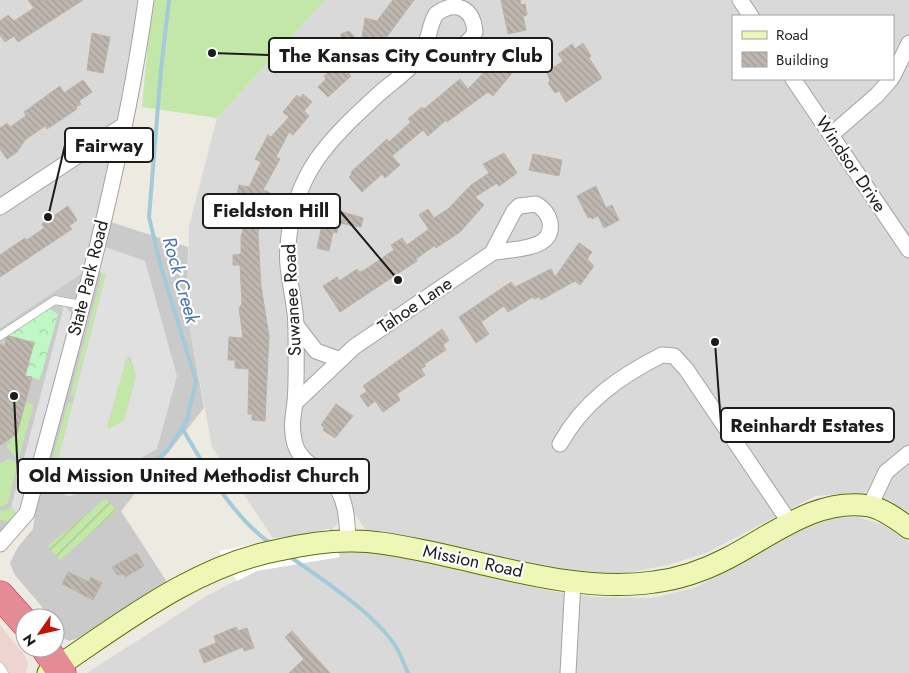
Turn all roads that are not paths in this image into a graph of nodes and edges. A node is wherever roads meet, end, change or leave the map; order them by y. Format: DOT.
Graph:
graph roads {
  1 [pos="146,0"];
  2 [pos="740,0"];
  3 [pos="750,15"];
  4 [pos="909,43"];
  5 [pos="420,57"];
  6 [pos="894,74"];
  7 [pos="794,80"];
  8 [pos="890,80"];
  9 [pos="124,125"];
  10 [pos="831,135"];
  11 [pos="0,207"];
  12 [pos="909,250"];
  13 [pos="492,253"];
  14 [pos="82,305"];
  15 [pos="296,325"];
  16 [pos="0,336"];
  17 [pos="338,359"];
  18 [pos="295,403"];
  19 [pos="560,444"];
  20 [pos="909,453"];
  21 [pos="870,506"];
  22 [pos="790,523"];
  23 [pos="909,528"];
  24 [pos="2,537"];
  25 [pos="343,541"];
  26 [pos="573,581"];
  27 [pos="0,595"];
  28 [pos="15,612"];
  29 [pos="53,665"];
  30 [pos="0,667"];
  31 [pos="4,673"];
  32 [pos="568,673"];
  1 -- 9 [label="street, State Park Road"];
  2 -- 3 [label="street"];
  4 -- 6 [label="street"];
  5 -- 15 [label="street, Suwanee Road"];
  7 -- 10 [label="street, Windsor Drive"];
  8 -- 10 [label="street"];
  9 -- 11 [label="street"];
  9 -- 14 [label="street, State Park Road"];
  10 -- 12 [label="street, Windsor Drive"];
  13 -- 17 [label="street, Tahoe Lane"];
  14 -- 16 [label="lane"];
  14 -- 24 [label="street, State Park Road"];
  15 -- 17 [label="street"];
  15 -- 18 [label="street, Suwanee Road"];
  17 -- 18 [label="street, Tahoe Lane"];
  18 -- 25 [label="street, Suwanee Road"];
  19 -- 22 [label="street"];
  20 -- 21 [label="street"];
  21 -- 22 [label="main road, Mission Road"];
  21 -- 23 [label="main road"];
  22 -- 26 [label="main road, Mission Road"];
  25 -- 26 [label="main road, Mission Road"];
  25 -- 29 [label="main road, Mission Road"];
  26 -- 32 [label="street"];
  27 -- 28 [label="highway"];
  30 -- 31 [label="lane"];
}
